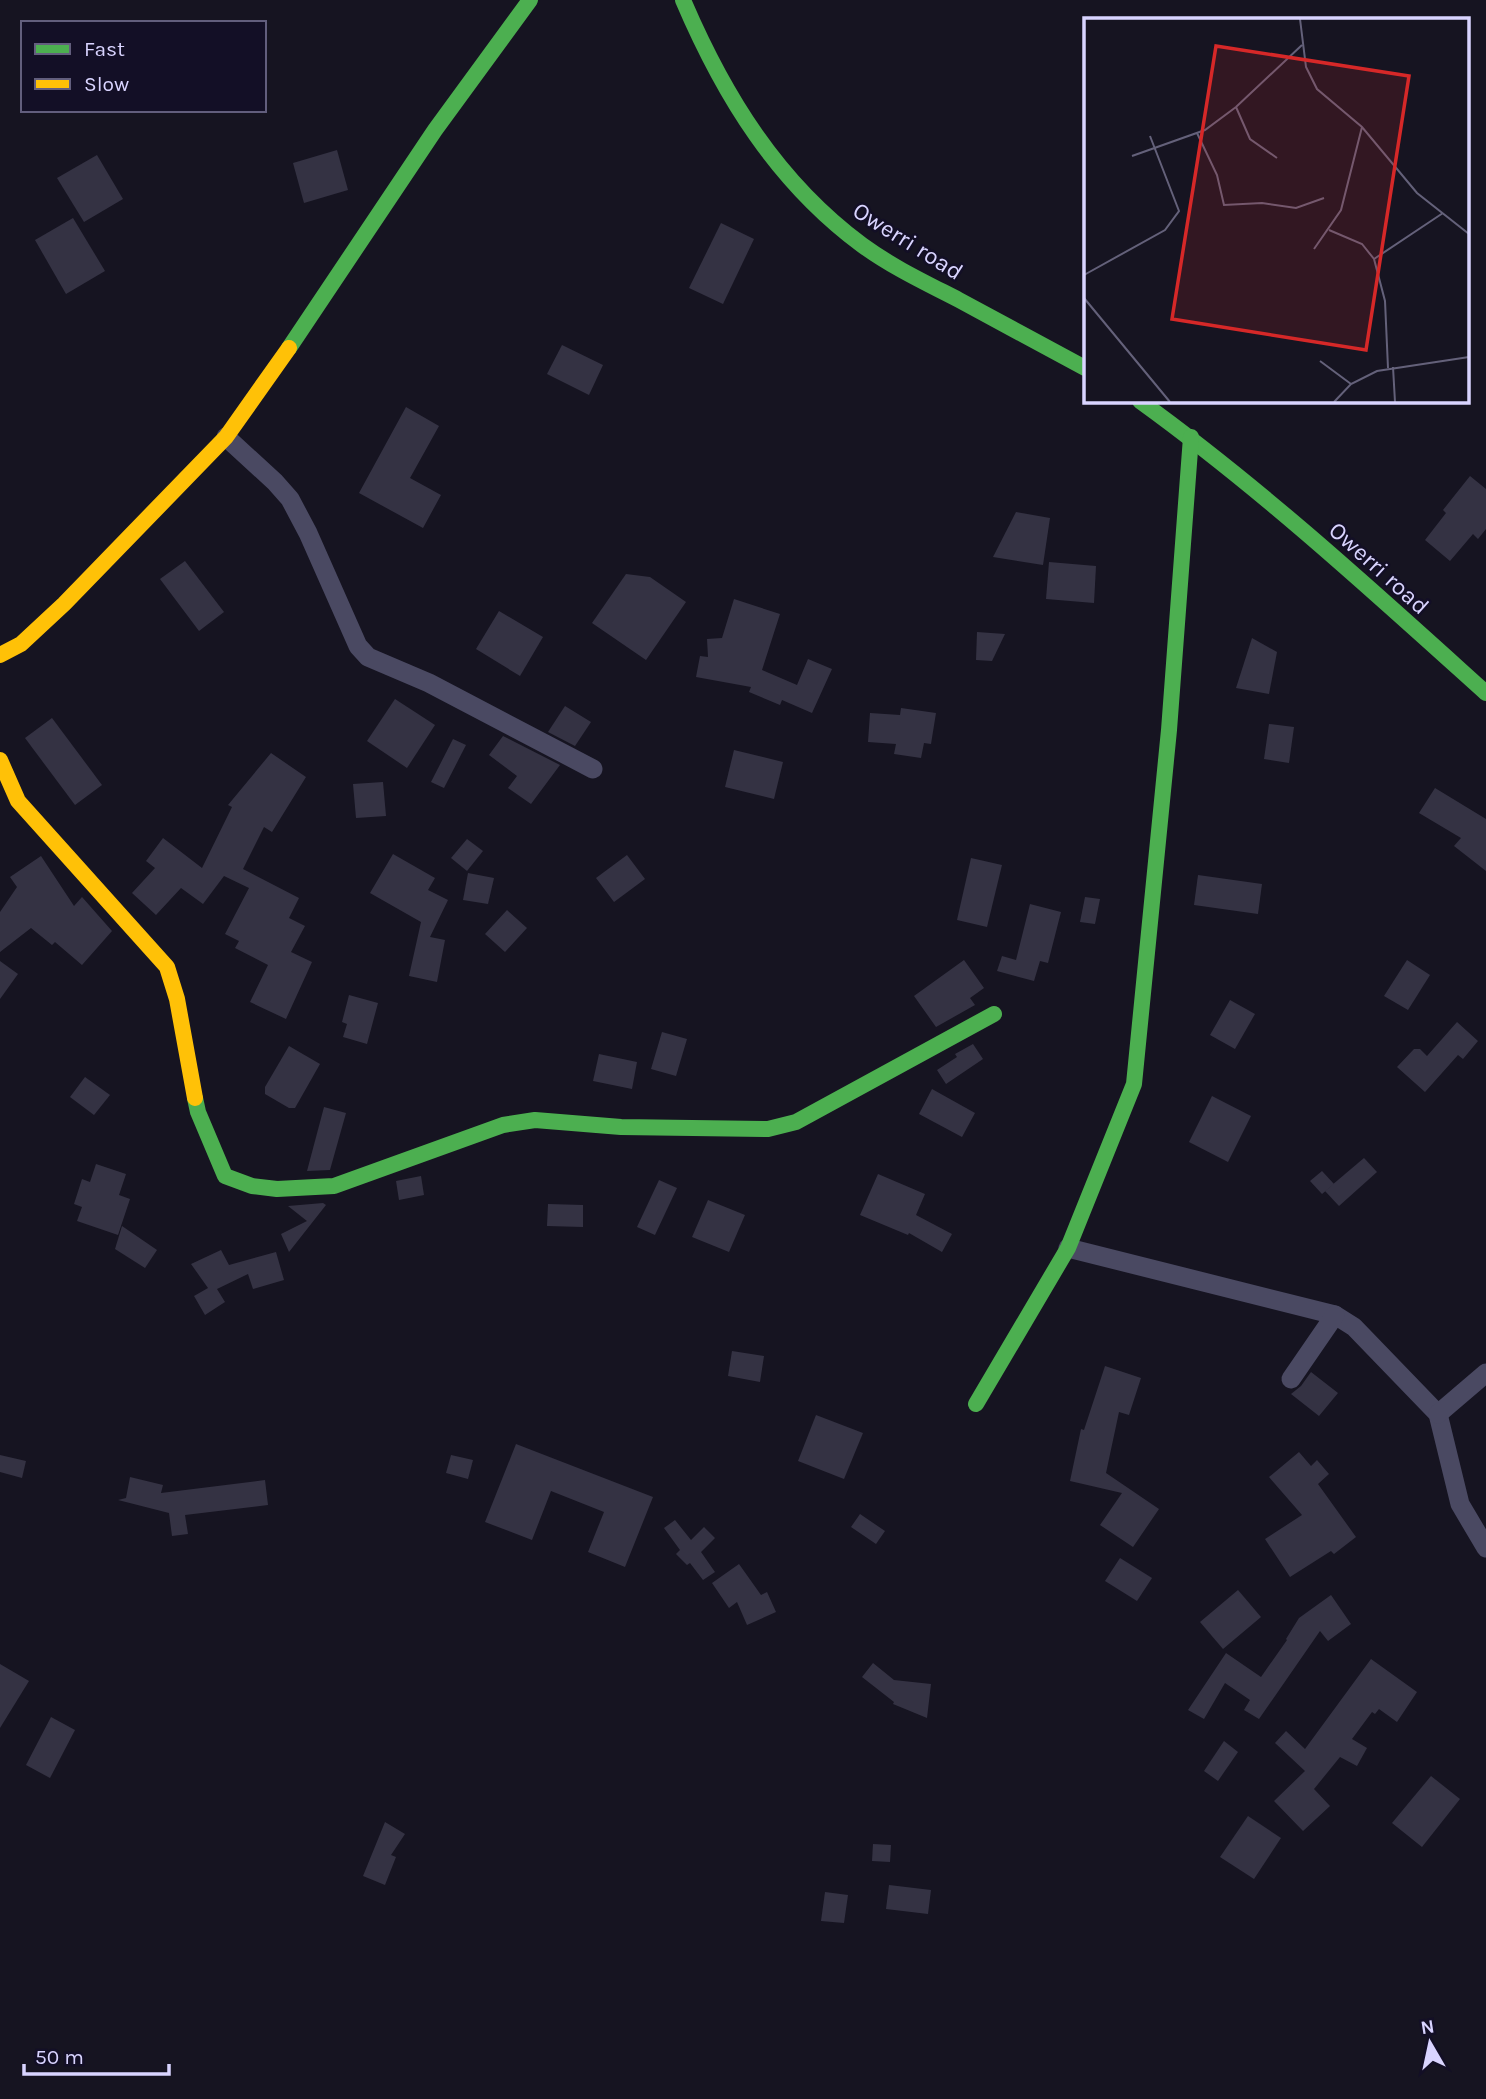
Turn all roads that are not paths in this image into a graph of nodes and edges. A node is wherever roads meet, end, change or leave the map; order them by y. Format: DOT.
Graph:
graph roads {
  1 [pos="530,0"];
  2 [pos="683,0"];
  3 [pos="1084,367"];
  4 [pos="1141,402"];
  5 [pos="1191,436"];
  6 [pos="226,437"];
  7 [pos="0,655"];
  8 [pos="1486,693"];
  9 [pos="0,760"];
  10 [pos="593,769"];
  11 [pos="994,1014"];
  12 [pos="1068,1248"];
  13 [pos="1335,1315"];
  14 [pos="1486,1373"];
  15 [pos="1291,1380"];
  16 [pos="976,1404"];
  17 [pos="1438,1414"];
  18 [pos="1486,1548"];
  1 -- 6 [label="street"];
  2 -- 3 [label="street, Owerri road"];
  4 -- 5 [label="street, Owerri road"];
  5 -- 8 [label="street, Owerri road"];
  5 -- 12 [label="street"];
  6 -- 7 [label="street"];
  6 -- 10 [label="street"];
  9 -- 11 [label="street"];
  12 -- 13 [label="street"];
  12 -- 16 [label="street"];
  13 -- 15 [label="street"];
  13 -- 17 [label="street"];
  14 -- 17 [label="street"];
  17 -- 18 [label="street"];
}
